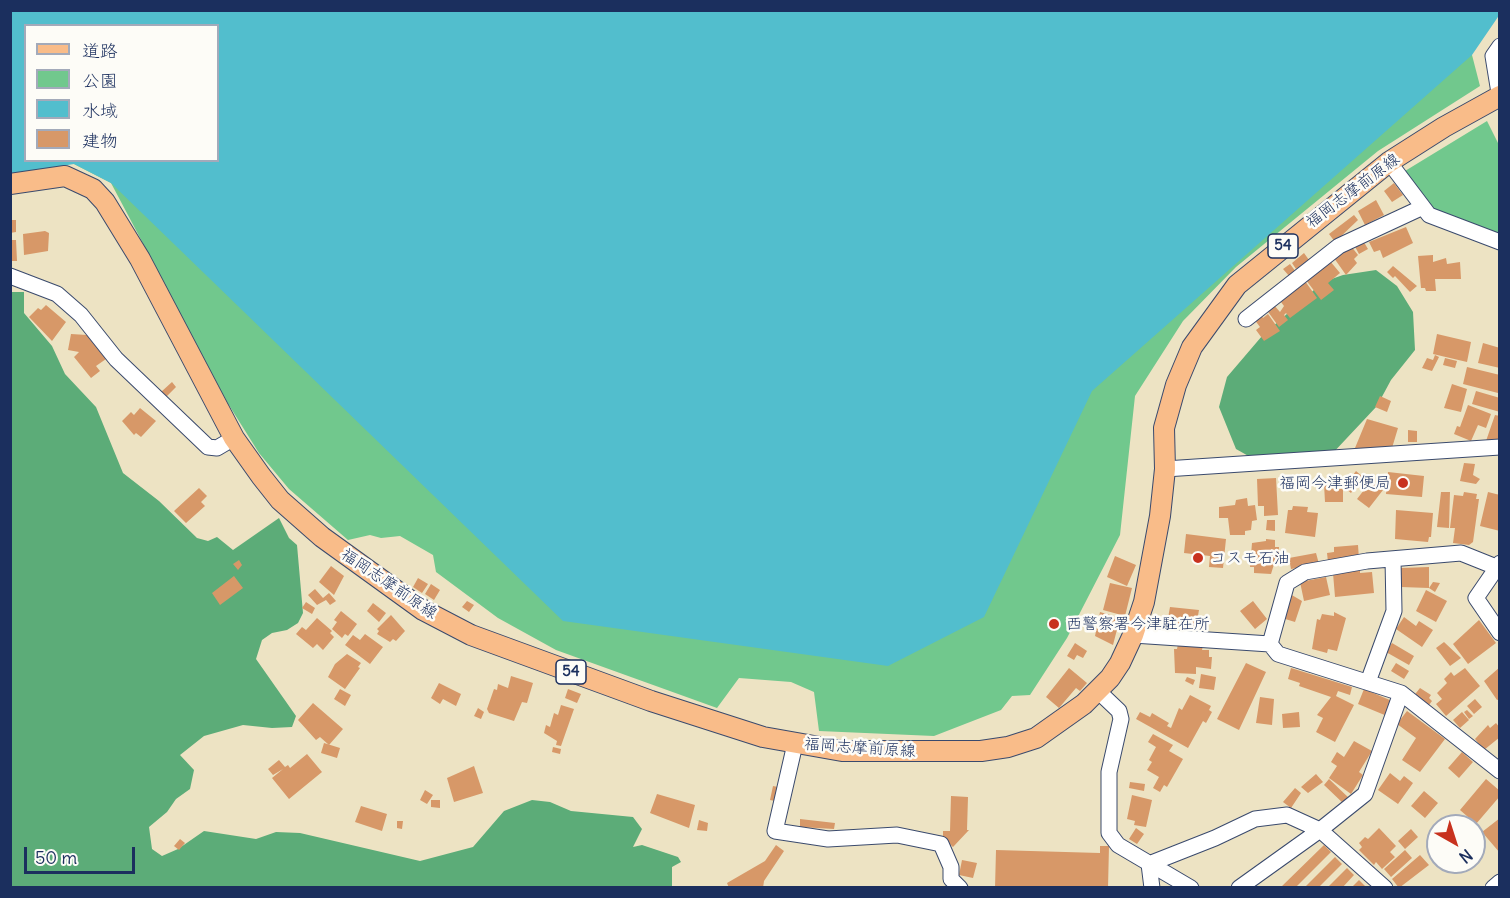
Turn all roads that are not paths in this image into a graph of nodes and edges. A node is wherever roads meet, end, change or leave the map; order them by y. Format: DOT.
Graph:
graph roads {
  1 [pos="1500,46"];
  2 [pos="1499,98"];
  3 [pos="1389,162"];
  4 [pos="10,184"];
  5 [pos="1423,207"];
  6 [pos="1500,242"];
  7 [pos="10,276"];
  8 [pos="1246,319"];
  9 [pos="234,438"];
  10 [pos="1500,447"];
  11 [pos="1165,469"];
  12 [pos="1393,559"];
  13 [pos="1498,565"];
  14 [pos="1500,633"];
  15 [pos="1133,635"];
  16 [pos="1270,644"];
  17 [pos="1368,682"];
  18 [pos="1098,691"];
  19 [pos="1401,693"];
  20 [pos="795,744"];
  21 [pos="1500,771"];
  22 [pos="1320,830"];
  23 [pos="1149,864"];
  24 [pos="1500,882"];
  25 [pos="960,888"];
  26 [pos="1152,888"];
  27 [pos="1191,888"];
  28 [pos="1239,888"];
  29 [pos="1385,888"];
  30 [pos="1493,888"];
  1 -- 2 [label="street"];
  2 -- 3 [label="main road, 福岡志摩前原線 / 54"];
  3 -- 5 [label="street"];
  3 -- 11 [label="main road, 福岡志摩前原線 / 54"];
  4 -- 9 [label="main road, 福岡志摩前原線 / 54"];
  5 -- 6 [label="street"];
  5 -- 8 [label="street"];
  7 -- 9 [label="street"];
  9 -- 20 [label="main road, 福岡志摩前原線 / 54"];
  10 -- 11 [label="street"];
  11 -- 15 [label="main road, 福岡志摩前原線 / 54"];
  12 -- 13 [label="street"];
  12 -- 16 [label="street"];
  12 -- 17 [label="street"];
  13 -- 14 [label="street"];
  15 -- 16 [label="street"];
  15 -- 18 [label="main road, 福岡志摩前原線 / 54"];
  16 -- 17 [label="street"];
  17 -- 19 [label="street"];
  18 -- 20 [label="main road, 福岡志摩前原線 / 54"];
  18 -- 23 [label="street"];
  19 -- 21 [label="street"];
  19 -- 22 [label="street"];
  20 -- 25 [label="street"];
  22 -- 23 [label="street"];
  22 -- 28 [label="street"];
  22 -- 29 [label="street"];
  23 -- 26 [label="street"];
  23 -- 27 [label="street"];
  24 -- 30 [label="street"];
}
